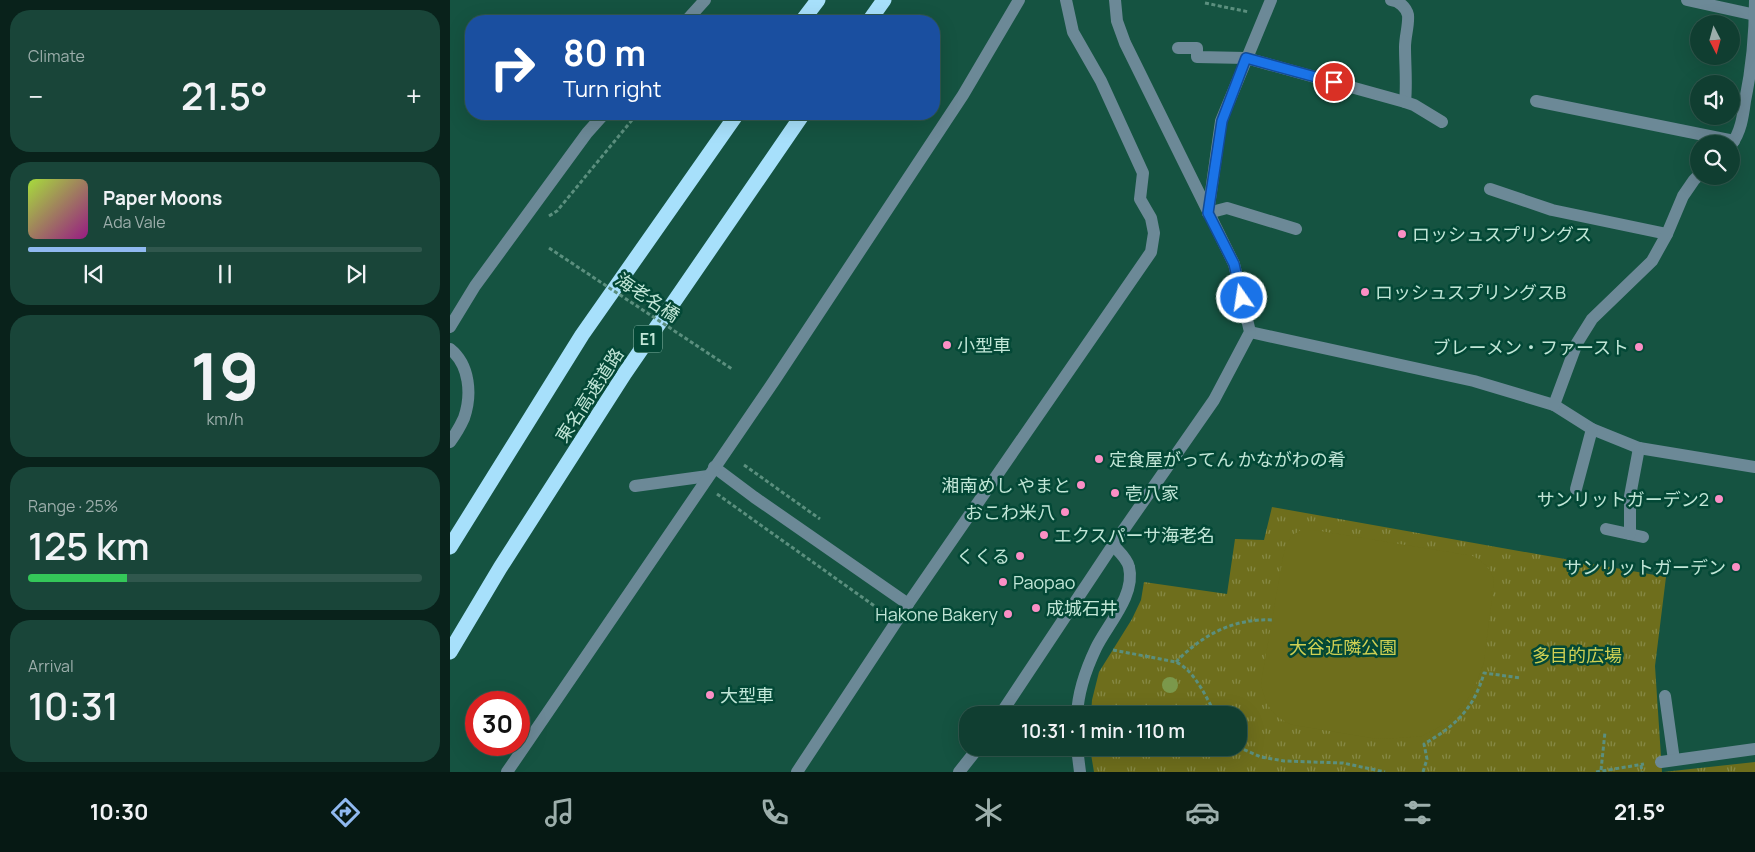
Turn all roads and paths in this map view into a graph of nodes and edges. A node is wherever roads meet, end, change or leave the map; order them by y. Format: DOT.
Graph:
graph roads {
  1 [pos="705,0"];
  2 [pos="818,0"];
  3 [pos="884,0"];
  4 [pos="1019,0"];
  5 [pos="1066,0"];
  6 [pos="1115,0"];
  7 [pos="1271,0"];
  8 [pos="1391,0"];
  9 [pos="1687,0"];
  10 [pos="1755,0"];
  11 [pos="1205,3"];
  12 [pos="1244,11"];
  13 [pos="691,15"];
  14 [pos="807,15"];
  15 [pos="873,15"];
  16 [pos="1755,15"];
  17 [pos="1178,48"];
  18 [pos="1246,58"];
  19 [pos="1753,68"];
  20 [pos="1536,101"];
  21 [pos="1405,102"];
  22 [pos="599,120"];
  23 [pos="632,120"];
  24 [pos="733,120"];
  25 [pos="799,120"];
  26 [pos="1442,122"];
  27 [pos="1695,135"];
  28 [pos="1737,135"];
  29 [pos="1691,185"];
  30 [pos="1490,189"];
  31 [pos="1208,213"];
  32 [pos="543,219"];
  33 [pos="1296,229"];
  34 [pos="1667,234"];
  35 [pos="549,248"];
  36 [pos="450,326"];
  37 [pos="1250,332"];
  38 [pos="450,349"];
  39 [pos="732,369"];
  40 [pos="1554,405"];
  41 [pos="1592,429"];
  42 [pos="450,442"];
  43 [pos="1639,448"];
  44 [pos="1755,467"];
  45 [pos="711,471"];
  46 [pos="635,486"];
  47 [pos="1576,489"];
  48 [pos="714,492"];
  49 [pos="1606,529"];
  50 [pos="1630,534"];
  51 [pos="1644,537"];
  52 [pos="1112,545"];
  53 [pos="450,547"];
  54 [pos="908,604"];
  55 [pos="1272,620"];
  56 [pos="896,622"];
  57 [pos="1108,648"];
  58 [pos="450,652"];
  59 [pos="1176,662"];
  60 [pos="1521,678"];
  61 [pos="1665,696"];
  62 [pos="1006,706"];
  63 [pos="1079,706"];
  64 [pos="1211,706"];
  65 [pos="1605,732"];
  66 [pos="1755,749"];
  67 [pos="1247,751"];
  68 [pos="971,756"];
  69 [pos="1078,756"];
  70 [pos="1668,761"];
  71 [pos="1641,765"];
  72 [pos="1601,770"];
  73 [pos="507,772"];
  74 [pos="796,772"];
  75 [pos="958,772"];
  76 [pos="1080,772"];
  77 [pos="1385,772"];
  78 [pos="1423,772"];
  79 [pos="1596,772"];
  80 [pos="1642,772"];
  1 -- 13 [label="street"];
  2 -- 14 [label="highway"];
  3 -- 15 [label="highway"];
  4 -- 45 [label="street"];
  5 -- 54 [label="street"];
  6 -- 31 [label="street"];
  7 -- 18 [label="street"];
  8 -- 21 [label="street"];
  9 -- 16 [label="street"];
  10 -- 16 [label="street"];
  11 -- 12 [label="path"];
  16 -- 19 [label="street"];
  17 -- 18 [label="street"];
  18 -- 21 [label="street"];
  18 -- 31 [label="street"];
  19 -- 28 [label="street"];
  20 -- 27 [label="street"];
  21 -- 26 [label="street"];
  22 -- 36 [label="street"];
  23 -- 32 [label="path"];
  24 -- 53 [label="highway, 東名高速道路"];
  25 -- 58 [label="highway, 東名高速道路 / E1"];
  29 -- 34 [label="street"];
  30 -- 34 [label="street"];
  31 -- 33 [label="street"];
  31 -- 37 [label="street"];
  34 -- 40 [label="street"];
  35 -- 39 [label="path, 海老名橋, bridge"];
  37 -- 40 [label="street"];
  37 -- 52 [label="street"];
  38 -- 42 [label="street"];
  40 -- 41 [label="street"];
  41 -- 43 [label="street"];
  41 -- 47 [label="street"];
  43 -- 44 [label="street"];
  43 -- 50 [label="street"];
  45 -- 46 [label="street"];
  45 -- 54 [label="street"];
  45 -- 73 [label="street"];
  48 -- 56 [label="path"];
  49 -- 50 [label="street"];
  50 -- 51 [label="street"];
  52 -- 62 [label="street"];
  52 -- 63 [label="street"];
  54 -- 56 [label="street"];
  55 -- 59 [label="path"];
  56 -- 74 [label="street"];
  57 -- 59 [label="path"];
  59 -- 64 [label="path"];
  60 -- 78 [label="path"];
  61 -- 70 [label="street"];
  65 -- 72 [label="path"];
  66 -- 70 [label="street"];
  67 -- 77 [label="path"];
  68 -- 75 [label="street"];
  69 -- 76 [label="street"];
  70 -- 71 [label="path"];
  71 -- 72 [label="path"];
  71 -- 80 [label="path"];
  72 -- 79 [label="path"];
}
